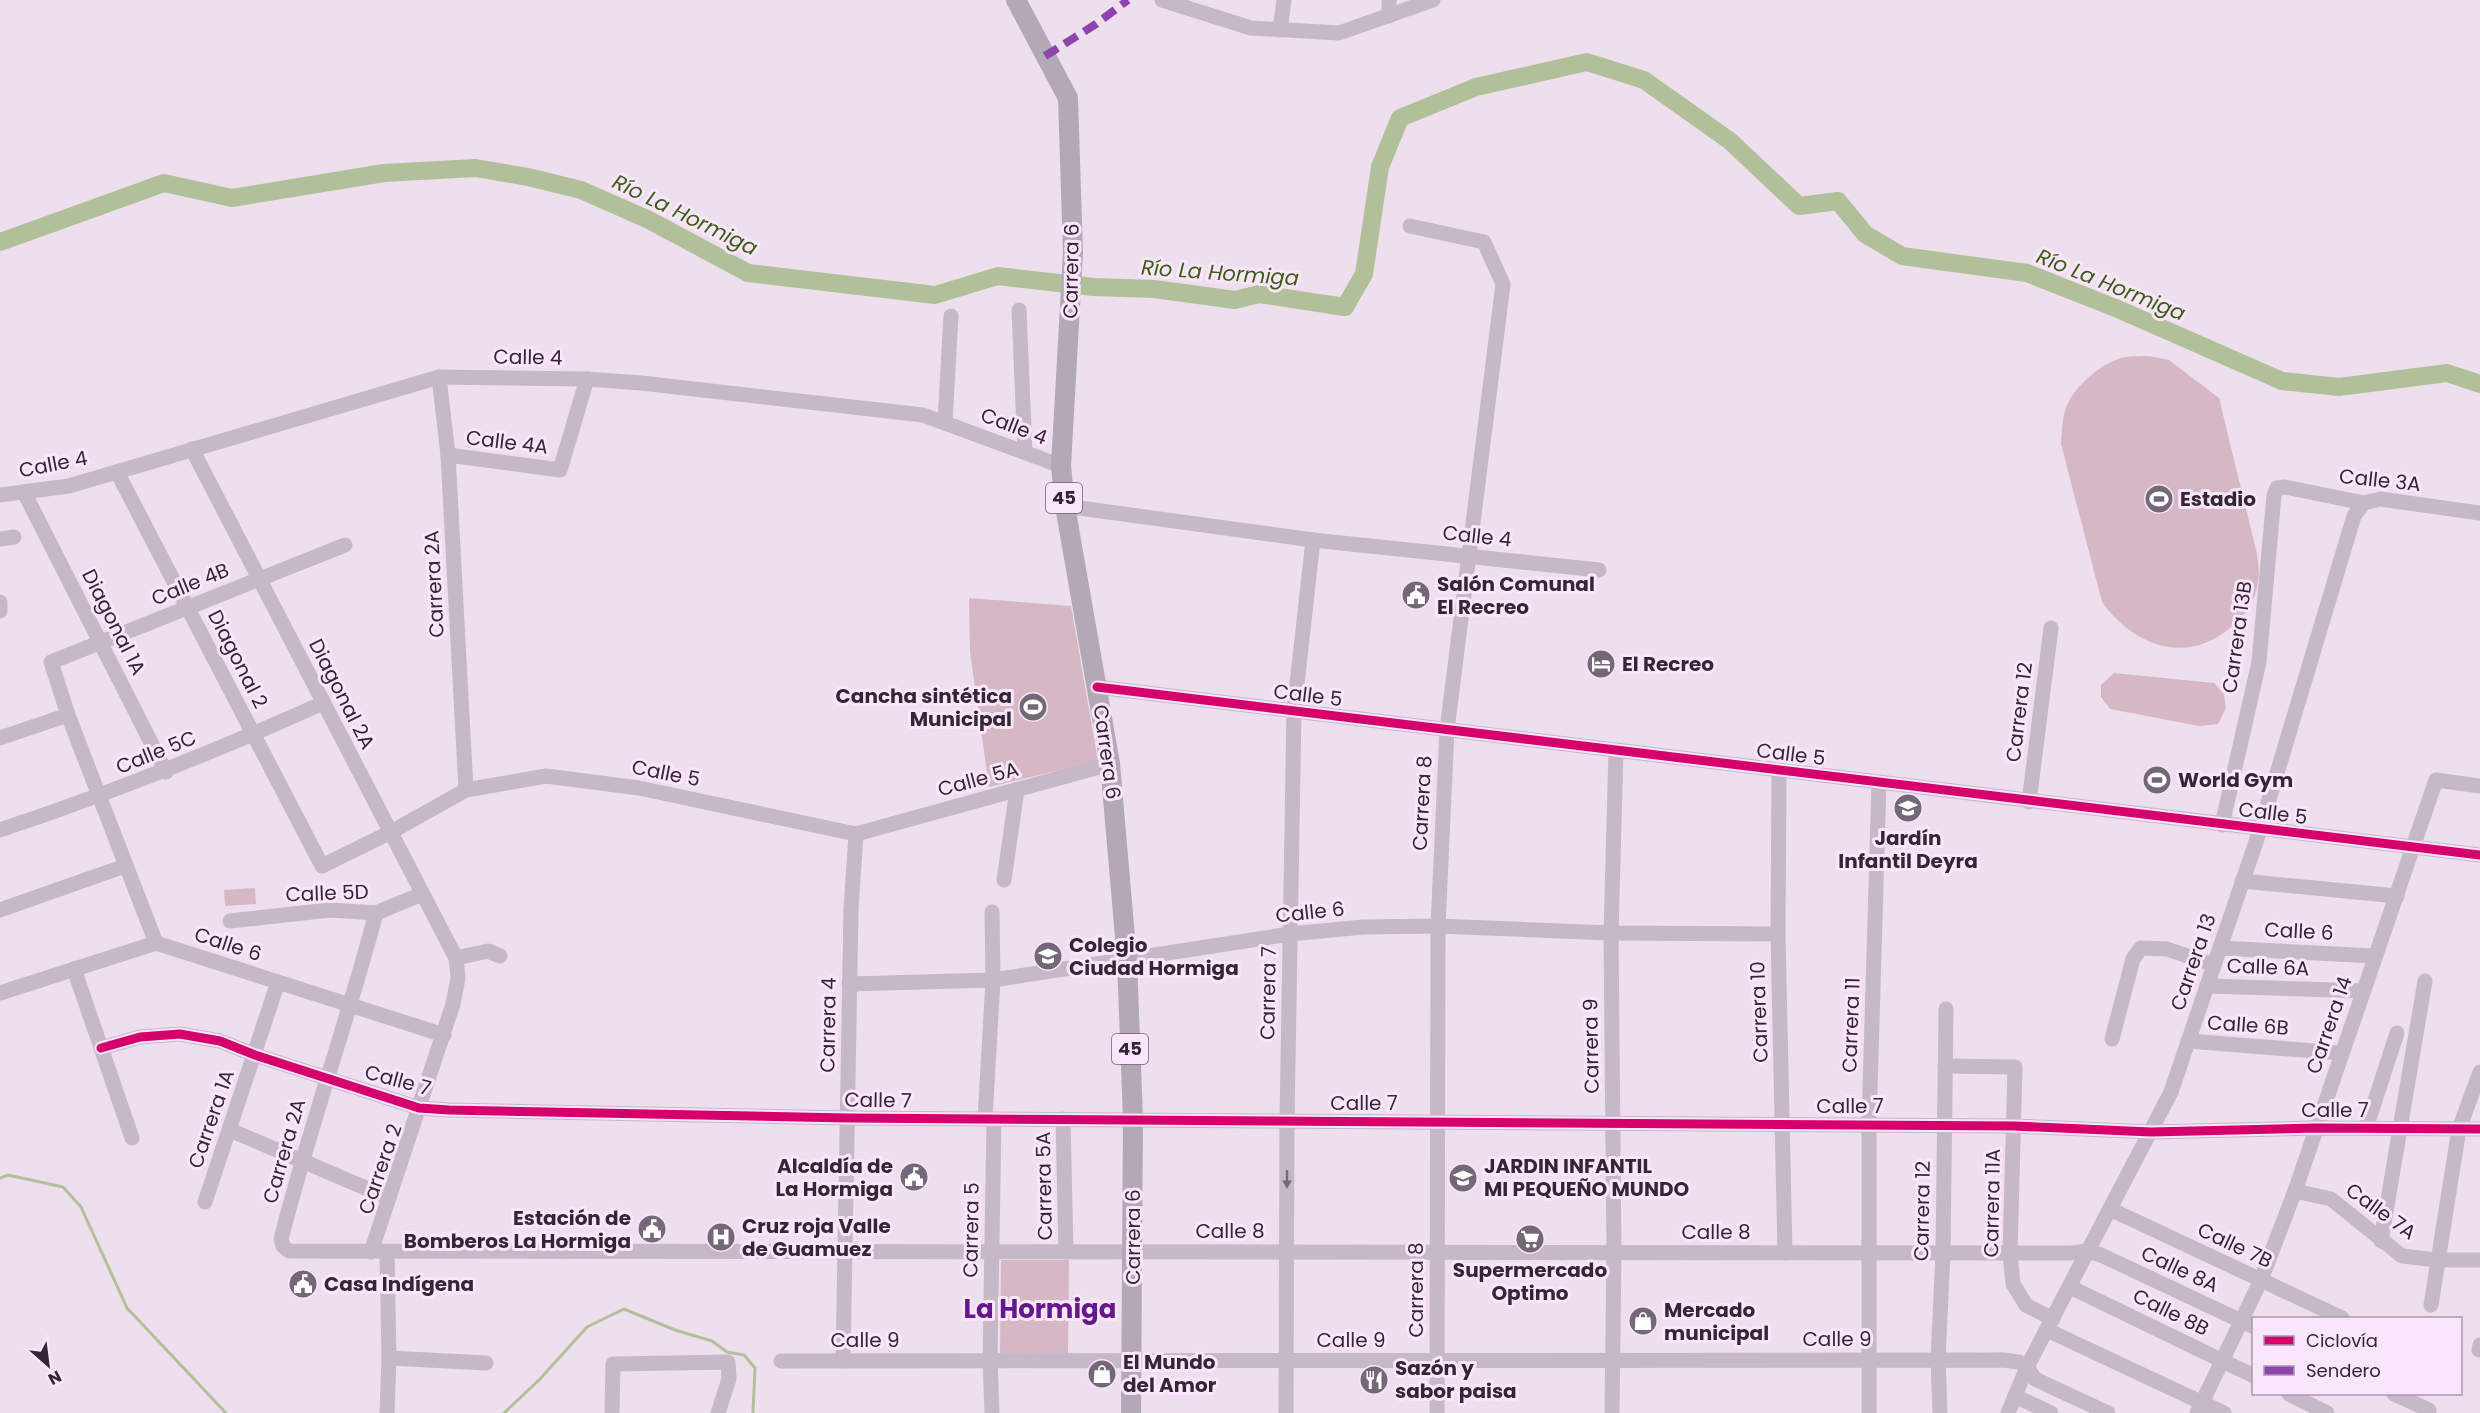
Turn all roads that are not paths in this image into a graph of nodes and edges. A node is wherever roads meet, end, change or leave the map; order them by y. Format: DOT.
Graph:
graph roads {
  1 [pos="1016,0"];
  2 [pos="1162,0"];
  3 [pos="1284,0"];
  4 [pos="1389,0"];
  5 [pos="1432,0"];
  6 [pos="1389,16"];
  7 [pos="1280,30"];
  8 [pos="1410,226"];
  9 [pos="1019,310"];
  10 [pos="951,316"];
  11 [pos="439,377"];
  12 [pos="586,379"];
  13 [pos="945,422"];
  14 [pos="192,449"];
  15 [pos="1025,452"];
  16 [pos="448,455"];
  17 [pos="1061,466"];
  18 [pos="117,472"];
  19 [pos="2277,488"];
  20 [pos="24,492"];
  21 [pos="0,495"];
  22 [pos="2364,503"];
  23 [pos="1065,506"];
  24 [pos="2480,513"];
  25 [pos="1313,540"];
  26 [pos="345,544"];
  27 [pos="1468,556"];
  28 [pos="1599,570"];
  29 [pos="259,579"];
  30 [pos="188,607"];
  31 [pos="2051,628"];
  32 [pos="100,642"];
  33 [pos="1097,687"];
  34 [pos="323,703"];
  35 [pos="1294,711"];
  36 [pos="68,716"];
  37 [pos="1447,730"];
  38 [pos="254,735"];
  39 [pos="0,738"];
  40 [pos="1616,751"];
  41 [pos="1110,764"];
  42 [pos="1779,771"];
  43 [pos="166,772"];
  44 [pos="1879,783"];
  45 [pos="2480,786"];
  46 [pos="466,790"];
  47 [pos="1017,790"];
  48 [pos="100,797"];
  49 [pos="2029,802"];
  50 [pos="2222,825"];
  51 [pos="0,830"];
  52 [pos="2260,830"];
  53 [pos="391,832"];
  54 [pos="856,834"];
  55 [pos="2413,849"];
  56 [pos="2480,855"];
  57 [pos="125,866"];
  58 [pos="1004,880"];
  59 [pos="2242,881"];
  60 [pos="422,894"];
  61 [pos="2397,896"];
  62 [pos="0,910"];
  63 [pos="992,912"];
  64 [pos="376,913"];
  65 [pos="230,921"];
  66 [pos="1438,926"];
  67 [pos="1611,933"];
  68 [pos="1290,934"];
  69 [pos="1778,934"];
  70 [pos="156,943"];
  71 [pos="2220,948"];
  72 [pos="500,956"];
  73 [pos="2375,956"];
  74 [pos="456,958"];
  75 [pos="1127,960"];
  76 [pos="2214,966"];
  77 [pos="74,969"];
  78 [pos="993,980"];
  79 [pos="2425,981"];
  80 [pos="278,982"];
  81 [pos="849,984"];
  82 [pos="2207,986"];
  83 [pos="2363,991"];
  84 [pos="0,992"];
  85 [pos="352,1005"];
  86 [pos="1946,1009"];
  87 [pos="2397,1033"];
  88 [pos="444,1035"];
  89 [pos="2112,1039"];
  90 [pos="2188,1041"];
  91 [pos="101,1048"];
  92 [pos="2340,1053"];
  93 [pos="255,1055"];
  94 [pos="1945,1066"];
  95 [pos="2480,1072"];
  96 [pos="327,1078"];
  97 [pos="419,1108"];
  98 [pos="848,1118"];
  99 [pos="989,1119"];
  100 [pos="1063,1119"];
  101 [pos="1133,1119"];
  102 [pos="1287,1120"];
  103 [pos="1437,1121"];
  104 [pos="1613,1123"];
  105 [pos="1783,1124"];
  106 [pos="1869,1125"];
  107 [pos="1943,1125"];
  108 [pos="2014,1126"];
  109 [pos="2315,1128"];
  110 [pos="2366,1128"];
  111 [pos="2399,1129"];
  112 [pos="2459,1129"];
  113 [pos="2480,1129"];
  114 [pos="230,1130"];
  115 [pos="2151,1132"];
  116 [pos="132,1138"];
  117 [pos="301,1161"];
  118 [pos="2295,1191"];
  119 [pos="389,1198"];
  120 [pos="206,1202"];
  121 [pos="2110,1209"];
  122 [pos="2381,1241"];
  123 [pos="2088,1251"];
  124 [pos="379,1252"];
  125 [pos="846,1252"];
  126 [pos="992,1252"];
  127 [pos="1066,1252"];
  128 [pos="1133,1252"];
  129 [pos="1286,1252"];
  130 [pos="1437,1252"];
  131 [pos="1614,1252"];
  132 [pos="1785,1253"];
  133 [pos="1870,1253"];
  134 [pos="1942,1253"];
  135 [pos="2010,1253"];
  136 [pos="2437,1260"];
  137 [pos="2480,1260"];
  138 [pos="2260,1280"];
  139 [pos="2070,1287"];
  140 [pos="2431,1305"];
  141 [pos="2340,1317"];
  142 [pos="2050,1324"];
  143 [pos="2247,1324"];
  144 [pos="389,1358"];
  145 [pos="1613,1360"];
  146 [pos="1869,1360"];
  147 [pos="1938,1360"];
  148 [pos="2222,1360"];
  149 [pos="843,1361"];
  150 [pos="990,1361"];
  151 [pos="1132,1361"];
  152 [pos="1286,1361"];
  153 [pos="1438,1361"];
  154 [pos="781,1362"];
  155 [pos="486,1363"];
  156 [pos="2027,1367"];
  157 [pos="2252,1375"];
  158 [pos="2291,1395"];
  159 [pos="2396,1395"];
  160 [pos="2015,1396"];
  161 [pos="2199,1408"];
  162 [pos="2429,1410"];
  163 [pos="387,1413"];
  164 [pos="612,1413"];
  165 [pos="718,1413"];
  166 [pos="992,1413"];
  167 [pos="1131,1413"];
  168 [pos="1287,1413"];
  169 [pos="1437,1413"];
  170 [pos="1612,1413"];
  171 [pos="1869,1413"];
  172 [pos="1940,1413"];
  173 [pos="2008,1413"];
  174 [pos="2051,1413"];
  175 [pos="2108,1413"];
  176 [pos="2224,1413"];
  177 [pos="2327,1413"];
  1 -- 17 [label="main road, Carrera 6 / 45"];
  2 -- 7 [label="street"];
  3 -- 7 [label="street"];
  4 -- 6 [label="street"];
  5 -- 6 [label="street"];
  6 -- 7 [label="street"];
  8 -- 27 [label="street, Carrera 8"];
  9 -- 15 [label="street"];
  10 -- 13 [label="street"];
  11 -- 12 [label="street, Calle 4"];
  11 -- 14 [label="street, Calle 4"];
  11 -- 16 [label="street, Carrera 2A"];
  12 -- 13 [label="street, Calle 4"];
  12 -- 16 [label="street, Calle 4A"];
  13 -- 15 [label="street, Calle 4"];
  14 -- 18 [label="street, Calle 4"];
  14 -- 29 [label="street, Diagonal 2A"];
  15 -- 17 [label="street, Calle 4"];
  16 -- 46 [label="street, Carrera 2A"];
  17 -- 23 [label="main road, Carrera 6 / 45"];
  18 -- 20 [label="street, Calle 4"];
  18 -- 30 [label="street, Diagonal 2"];
  19 -- 22 [label="street, Calle 3A"];
  19 -- 50 [label="street, Carrera 13B"];
  20 -- 21 [label="street, Calle 4"];
  20 -- 32 [label="street, Diagonal 1A"];
  22 -- 24 [label="street, Calle 3A"];
  22 -- 52 [label="street, Carrera 13"];
  23 -- 25 [label="street, Calle 4"];
  23 -- 33 [label="main road, Carrera 6 / 45"];
  25 -- 27 [label="street, Calle 4"];
  25 -- 35 [label="street, Carrera 7"];
  26 -- 29 [label="street, Calle 4B"];
  27 -- 28 [label="street, Calle 4"];
  27 -- 37 [label="street, Carrera 8"];
  29 -- 30 [label="street, Calle 4B"];
  29 -- 34 [label="street, Diagonal 2A"];
  30 -- 32 [label="street, Calle 4B"];
  30 -- 38 [label="street, Diagonal 2"];
  31 -- 49 [label="street, Carrera 12"];
  32 -- 36 [label="street, Calle 4B"];
  32 -- 43 [label="street, Diagonal 1A"];
  33 -- 35 [label="street, Calle 5"];
  33 -- 41 [label="main road, Carrera 6 / 45"];
  34 -- 38 [label="street, Calle 5C"];
  34 -- 53 [label="street, Diagonal 2A"];
  35 -- 37 [label="street, Calle 5"];
  35 -- 68 [label="street, Carrera 7"];
  36 -- 39 [label="street"];
  36 -- 48 [label="street"];
  37 -- 40 [label="street, Calle 5"];
  37 -- 66 [label="street, Carrera 8"];
  38 -- 43 [label="street, Calle 5C"];
  38 -- 53 [label="street, Diagonal 2"];
  40 -- 42 [label="street, Calle 5"];
  40 -- 67 [label="street, Carrera 9"];
  41 -- 47 [label="street, Calle 5A"];
  41 -- 75 [label="main road, Carrera 6 / 45"];
  42 -- 44 [label="street, Calle 5"];
  42 -- 69 [label="street, Carrera 10"];
  43 -- 48 [label="street, Calle 5C"];
  44 -- 49 [label="street, Calle 5"];
  44 -- 106 [label="street, Carrera 11"];
  45 -- 55 [label="street, Carrera 14"];
  46 -- 53 [label="street"];
  46 -- 54 [label="street, Calle 5"];
  47 -- 54 [label="street, Calle 5A"];
  47 -- 58 [label="street"];
  48 -- 51 [label="street, Calle 5C"];
  48 -- 57 [label="street"];
  49 -- 50 [label="street, Calle 5"];
  50 -- 52 [label="street, Calle 5"];
  52 -- 55 [label="street, Calle 5"];
  52 -- 59 [label="street, Carrera 13"];
  53 -- 60 [label="street, Diagonal 2A"];
  54 -- 81 [label="street, Carrera 4"];
  55 -- 56 [label="street, Calle 5"];
  55 -- 61 [label="street, Carrera 14"];
  57 -- 62 [label="street"];
  57 -- 70 [label="street"];
  59 -- 61 [label="street"];
  59 -- 71 [label="street, Carrera 13"];
  60 -- 64 [label="street, Calle 5D"];
  60 -- 74 [label="street, Diagonal 2A"];
  61 -- 73 [label="street, Carrera 14"];
  63 -- 78 [label="street, Carrera 5"];
  64 -- 65 [label="street, Calle 5D"];
  64 -- 85 [label="street, Carrera 2A"];
  66 -- 67 [label="street, Calle 6"];
  66 -- 68 [label="street, Calle 6"];
  66 -- 103 [label="street, Carrera 8"];
  67 -- 69 [label="street, Calle 6"];
  67 -- 104 [label="street, Carrera 9"];
  68 -- 75 [label="street, Calle 6"];
  68 -- 102 [label="street, Carrera 7"];
  69 -- 105 [label="street, Carrera 10"];
  70 -- 77 [label="street"];
  70 -- 80 [label="street, Calle 6"];
  71 -- 73 [label="street, Calle 6"];
  71 -- 76 [label="street, Carrera 13"];
  72 -- 74 [label="street"];
  73 -- 83 [label="street, Carrera 14"];
  74 -- 88 [label="street, Carrera 2"];
  75 -- 78 [label="street, Calle 6"];
  75 -- 101 [label="main road, Carrera 6 / 45"];
  76 -- 82 [label="street, Carrera 13"];
  76 -- 89 [label="street"];
  77 -- 84 [label="street"];
  77 -- 91 [label="street"];
  78 -- 81 [label="street, Calle 6"];
  78 -- 99 [label="street, Carrera 5"];
  79 -- 111 [label="street"];
  80 -- 85 [label="street, Calle 6"];
  80 -- 93 [label="street, Carrera 1A"];
  81 -- 98 [label="street, Carrera 4"];
  82 -- 83 [label="street, Calle 6A"];
  82 -- 90 [label="street, Carrera 13"];
  83 -- 92 [label="street, Carrera 14"];
  85 -- 88 [label="street, Calle 6"];
  85 -- 96 [label="street, Carrera 2A"];
  86 -- 94 [label="street, Carrera 12"];
  87 -- 110 [label="street"];
  88 -- 97 [label="street, Carrera 2"];
  90 -- 92 [label="street, Calle 6B"];
  90 -- 115 [label="street, Carrera 13"];
  91 -- 93 [label="street"];
  91 -- 116 [label="street"];
  92 -- 109 [label="street, Carrera 14"];
  93 -- 96 [label="street, Calle 7"];
  93 -- 114 [label="street, Carrera 1A"];
  94 -- 107 [label="street, Carrera 12"];
  94 -- 108 [label="street, Carrera 11A"];
  95 -- 112 [label="street"];
  96 -- 97 [label="street, Calle 7"];
  96 -- 117 [label="street, Carrera 2A"];
  97 -- 98 [label="street, Calle 7"];
  97 -- 119 [label="street, Carrera 2"];
  98 -- 99 [label="street, Calle 7"];
  98 -- 125 [label="street, Carrera 4"];
  99 -- 100 [label="street, Calle 7"];
  99 -- 126 [label="street, Carrera 5"];
  100 -- 101 [label="street, Calle 7"];
  100 -- 127 [label="street, Carrera 5A"];
  101 -- 102 [label="street, Calle 7"];
  101 -- 128 [label="main road, Carrera 6 / 45"];
  102 -- 103 [label="street, Calle 7"];
  102 -- 129 [label="street, Carrera 7, one-way"];
  103 -- 104 [label="street, Calle 7"];
  103 -- 130 [label="street, Carrera 8"];
  104 -- 105 [label="street, Calle 7"];
  104 -- 131 [label="street, Carrera 9"];
  105 -- 106 [label="street, Calle 7"];
  105 -- 132 [label="street, Carrera 10"];
  106 -- 107 [label="street, Calle 7"];
  106 -- 133 [label="street, Carrera 11"];
  107 -- 108 [label="street, Calle 7"];
  107 -- 134 [label="street, Carrera 12"];
  108 -- 115 [label="street, Calle 7"];
  108 -- 135 [label="street, Carrera 11A"];
  109 -- 110 [label="street, Calle 7"];
  109 -- 115 [label="street, Calle 7"];
  109 -- 118 [label="street, Carrera 14"];
  110 -- 111 [label="street, Calle 7"];
  111 -- 112 [label="street, Calle 7"];
  111 -- 122 [label="street"];
  112 -- 113 [label="street, Calle 7"];
  112 -- 136 [label="street"];
  114 -- 117 [label="street"];
  114 -- 120 [label="street, Carrera 1A"];
  115 -- 121 [label="street, Carrera 13"];
  117 -- 119 [label="street"];
  117 -- 124 [label="street, Carrera 2A"];
  118 -- 122 [label="street, Calle 7A"];
  118 -- 138 [label="street, Carrera 14"];
  119 -- 124 [label="street, Carrera 2"];
  121 -- 123 [label="street, Carrera 13"];
  121 -- 138 [label="street, Calle 7B"];
  122 -- 136 [label="street, Calle 7A"];
  123 -- 135 [label="street, Calle 8"];
  123 -- 139 [label="street, Carrera 13"];
  123 -- 143 [label="street, Calle 8A"];
  124 -- 125 [label="street, Calle 8"];
  124 -- 144 [label="street, Carrera 2"];
  125 -- 126 [label="street, Calle 8"];
  125 -- 149 [label="street, Carrera 4"];
  126 -- 127 [label="street, Calle 8"];
  126 -- 150 [label="street, Carrera 5"];
  127 -- 128 [label="street, Calle 8"];
  128 -- 129 [label="street, Calle 8"];
  128 -- 151 [label="main road, Carrera 6 / 45"];
  129 -- 130 [label="street, Calle 8"];
  129 -- 152 [label="street, Carrera 7"];
  130 -- 131 [label="street, Calle 8"];
  130 -- 153 [label="street, Carrera 8"];
  131 -- 132 [label="street, Calle 8"];
  131 -- 145 [label="street, Carrera 9"];
  132 -- 133 [label="street, Calle 8"];
  133 -- 134 [label="street, Calle 8"];
  133 -- 146 [label="street, Carrera 11"];
  134 -- 135 [label="street, Calle 8"];
  134 -- 147 [label="street, Carrera 12"];
  135 -- 142 [label="street, Carrera 11A"];
  136 -- 137 [label="street, Calle 7A"];
  136 -- 140 [label="street"];
  138 -- 141 [label="street, Calle 7B"];
  138 -- 143 [label="street, Carrera 14"];
  139 -- 142 [label="street, Carrera 13"];
  139 -- 148 [label="street, Calle 8B"];
  142 -- 156 [label="street, Carrera 13"];
  142 -- 161 [label="street"];
  143 -- 148 [label="street, Carrera 14"];
  144 -- 155 [label="street"];
  144 -- 163 [label="street, Carrera 2"];
  145 -- 146 [label="street, Calle 9"];
  145 -- 153 [label="street, Calle 9"];
  145 -- 170 [label="street, Carrera 9"];
  146 -- 147 [label="street, Calle 9"];
  146 -- 171 [label="street, Carrera 11"];
  147 -- 156 [label="street, Calle 9"];
  147 -- 172 [label="street, Carrera 12"];
  148 -- 157 [label="street, Calle 8B"];
  148 -- 161 [label="street, Carrera 14"];
  149 -- 150 [label="street, Calle 9"];
  149 -- 154 [label="street, Calle 9"];
  150 -- 151 [label="street, Calle 9"];
  150 -- 166 [label="street, Carrera 5"];
  151 -- 152 [label="street, Calle 9"];
  151 -- 167 [label="main road, Carrera 6 / 45"];
  152 -- 153 [label="street, Calle 9"];
  152 -- 168 [label="street, Carrera 7"];
  153 -- 169 [label="street, Carrera 8"];
  156 -- 160 [label="street, Carrera 13"];
  156 -- 175 [label="street"];
  158 -- 177 [label="street"];
  159 -- 162 [label="street"];
  160 -- 173 [label="street, Carrera 13"];
  160 -- 174 [label="street"];
  161 -- 176 [label="street"];
  164 -- 165 [label="street"];
}
